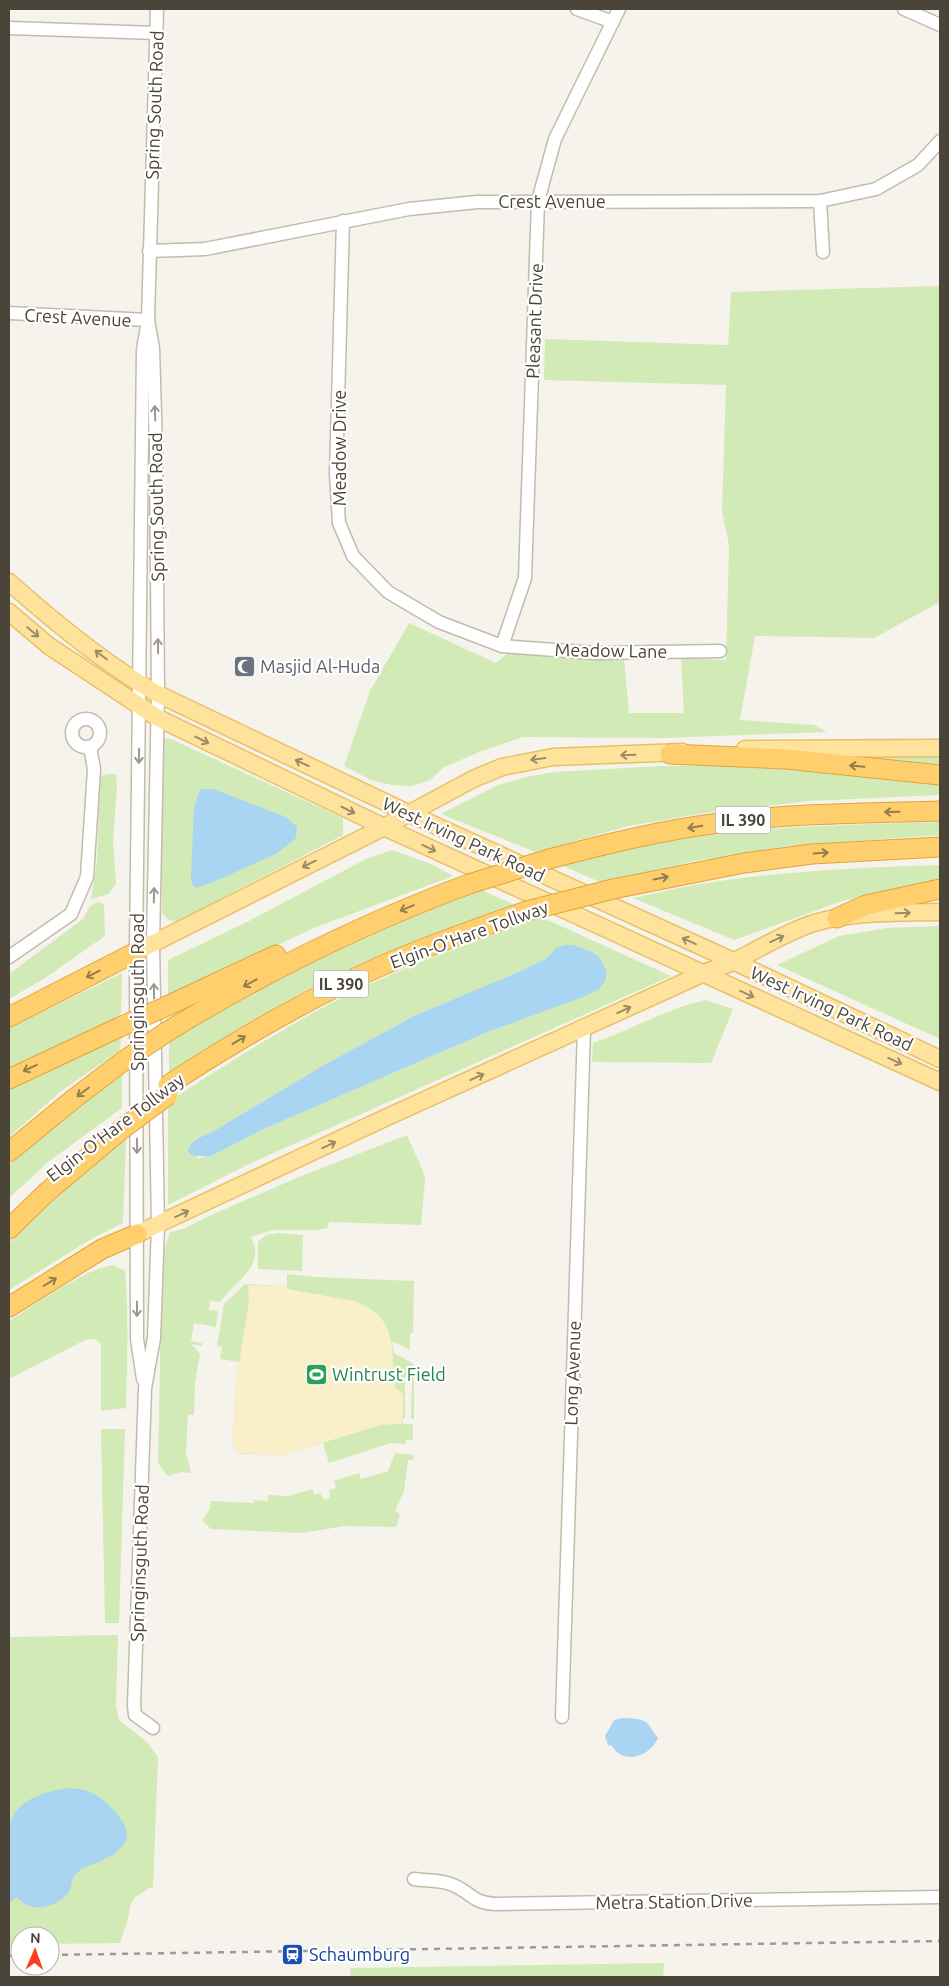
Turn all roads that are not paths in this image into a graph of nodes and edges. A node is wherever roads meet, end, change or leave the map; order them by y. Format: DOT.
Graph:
graph roads {
  1 [pos="157,9"];
  2 [pos="577,9"];
  3 [pos="619,9"];
  4 [pos="904,9"];
  5 [pos="613,22"];
  6 [pos="940,26"];
  7 [pos="9,28"];
  8 [pos="156,34"];
  9 [pos="940,141"];
  10 [pos="538,200"];
  11 [pos="820,201"];
  12 [pos="343,221"];
  13 [pos="149,251"];
  14 [pos="823,252"];
  15 [pos="9,313"];
  16 [pos="148,320"];
  17 [pos="9,582"];
  18 [pos="9,612"];
  19 [pos="502,646"];
  20 [pos="720,651"];
  21 [pos="140,684"];
  22 [pos="158,694"];
  23 [pos="140,707"];
  24 [pos="158,718"];
  25 [pos="90,747"];
  26 [pos="940,748"];
  27 [pos="670,754"];
  28 [pos="940,775"];
  29 [pos="940,811"];
  30 [pos="410,814"];
  31 [pos="384,827"];
  32 [pos="940,847"];
  33 [pos="940,889"];
  34 [pos="940,912"];
  35 [pos="837,918"];
  36 [pos="372,922"];
  37 [pos="145,948"];
  38 [pos="9,957"];
  39 [pos="733,961"];
  40 [pos="702,974"];
  41 [pos="9,1017"];
  42 [pos="584,1029"];
  43 [pos="940,1059"];
  44 [pos="9,1079"];
  45 [pos="940,1082"];
  46 [pos="122,1124"];
  47 [pos="9,1152"];
  48 [pos="9,1213"];
  49 [pos="158,1226"];
  50 [pos="9,1229"];
  51 [pos="137,1234"];
  52 [pos="9,1307"];
  53 [pos="145,1388"];
  54 [pos="562,1716"];
  55 [pos="153,1728"];
  56 [pos="414,1879"];
  57 [pos="940,1897"];
  1 -- 8 [label="street, Spring South Road"];
  2 -- 5 [label="street"];
  3 -- 5 [label="street, Pleasant Drive"];
  4 -- 6 [label="street"];
  5 -- 10 [label="street, Pleasant Drive"];
  7 -- 8 [label="street"];
  8 -- 13 [label="street, Spring South Road"];
  9 -- 11 [label="street, Crest Avenue"];
  10 -- 11 [label="street, Crest Avenue"];
  10 -- 12 [label="street, Crest Avenue"];
  10 -- 19 [label="street, Pleasant Drive"];
  11 -- 14 [label="street"];
  12 -- 13 [label="street, Crest Avenue"];
  12 -- 19 [label="street, Meadow Drive"];
  13 -- 16 [label="street, Spring South Road"];
  15 -- 16 [label="street, Crest Avenue"];
  16 -- 21 [label="street, Spring South Road"];
  22 -- 16 [label="street, Spring South Road, one-way"];
  21 -- 17 [label="main road, West Irving Park Road, one-way"];
  18 -- 23 [label="main road, West Irving Park Road, one-way"];
  19 -- 20 [label="street, Meadow Lane"];
  21 -- 22 [label="main road, West Irving Park Road"];
  21 -- 23 [label="street, Springinsguth Road"];
  22 -- 24 [label="street, Springinsguth Road"];
  30 -- 22 [label="main road, West Irving Park Road, one-way"];
  23 -- 24 [label="main road, West Irving Park Road"];
  23 -- 37 [label="street, Springinsguth Road, one-way"];
  24 -- 31 [label="main road, West Irving Park Road, one-way"];
  37 -- 24 [label="street, Springinsguth Road, one-way"];
  25 -- 38 [label="street"];
  26 -- 27 [label="main road"];
  28 -- 27 [label="highway, one-way"];
  27 -- 30 [label="main road, one-way"];
  29 -- 36 [label="highway, IL 390, one-way, bridge"];
  30 -- 31 [label="main road"];
  39 -- 30 [label="main road, West Irving Park Road, one-way"];
  31 -- 37 [label="main road, one-way"];
  31 -- 40 [label="main road, West Irving Park Road, one-way"];
  46 -- 32 [label="highway, Elgin-O'Hare Tollway / IL 390, one-way, bridge"];
  33 -- 35 [label="highway"];
  35 -- 34 [label="main road, one-way"];
  39 -- 35 [label="main road, one-way"];
  36 -- 44 [label="highway, one-way, bridge"];
  36 -- 47 [label="highway, IL 390, one-way, bridge"];
  37 -- 41 [label="highway, one-way"];
  49 -- 37 [label="street, Springinsguth Road, one-way"];
  37 -- 51 [label="street, Springinsguth Road, one-way"];
  39 -- 40 [label="main road"];
  39 -- 43 [label="main road, West Irving Park Road"];
  42 -- 40 [label="main road, one-way"];
  40 -- 45 [label="main road, West Irving Park Road, one-way"];
  49 -- 42 [label="main road, one-way"];
  42 -- 54 [label="street, Long Avenue"];
  46 -- 48 [label="highway, Elgin-O'Hare Tollway / IL 390"];
  46 -- 50 [label="highway"];
  49 -- 51 [label="main road"];
  49 -- 53 [label="street, Springinsguth Road"];
  52 -- 51 [label="highway, one-way"];
  51 -- 53 [label="street, Springinsguth Road, one-way"];
  53 -- 55 [label="street, Springinsguth Road"];
  56 -- 57 [label="street, Metra Station Drive"];
}
